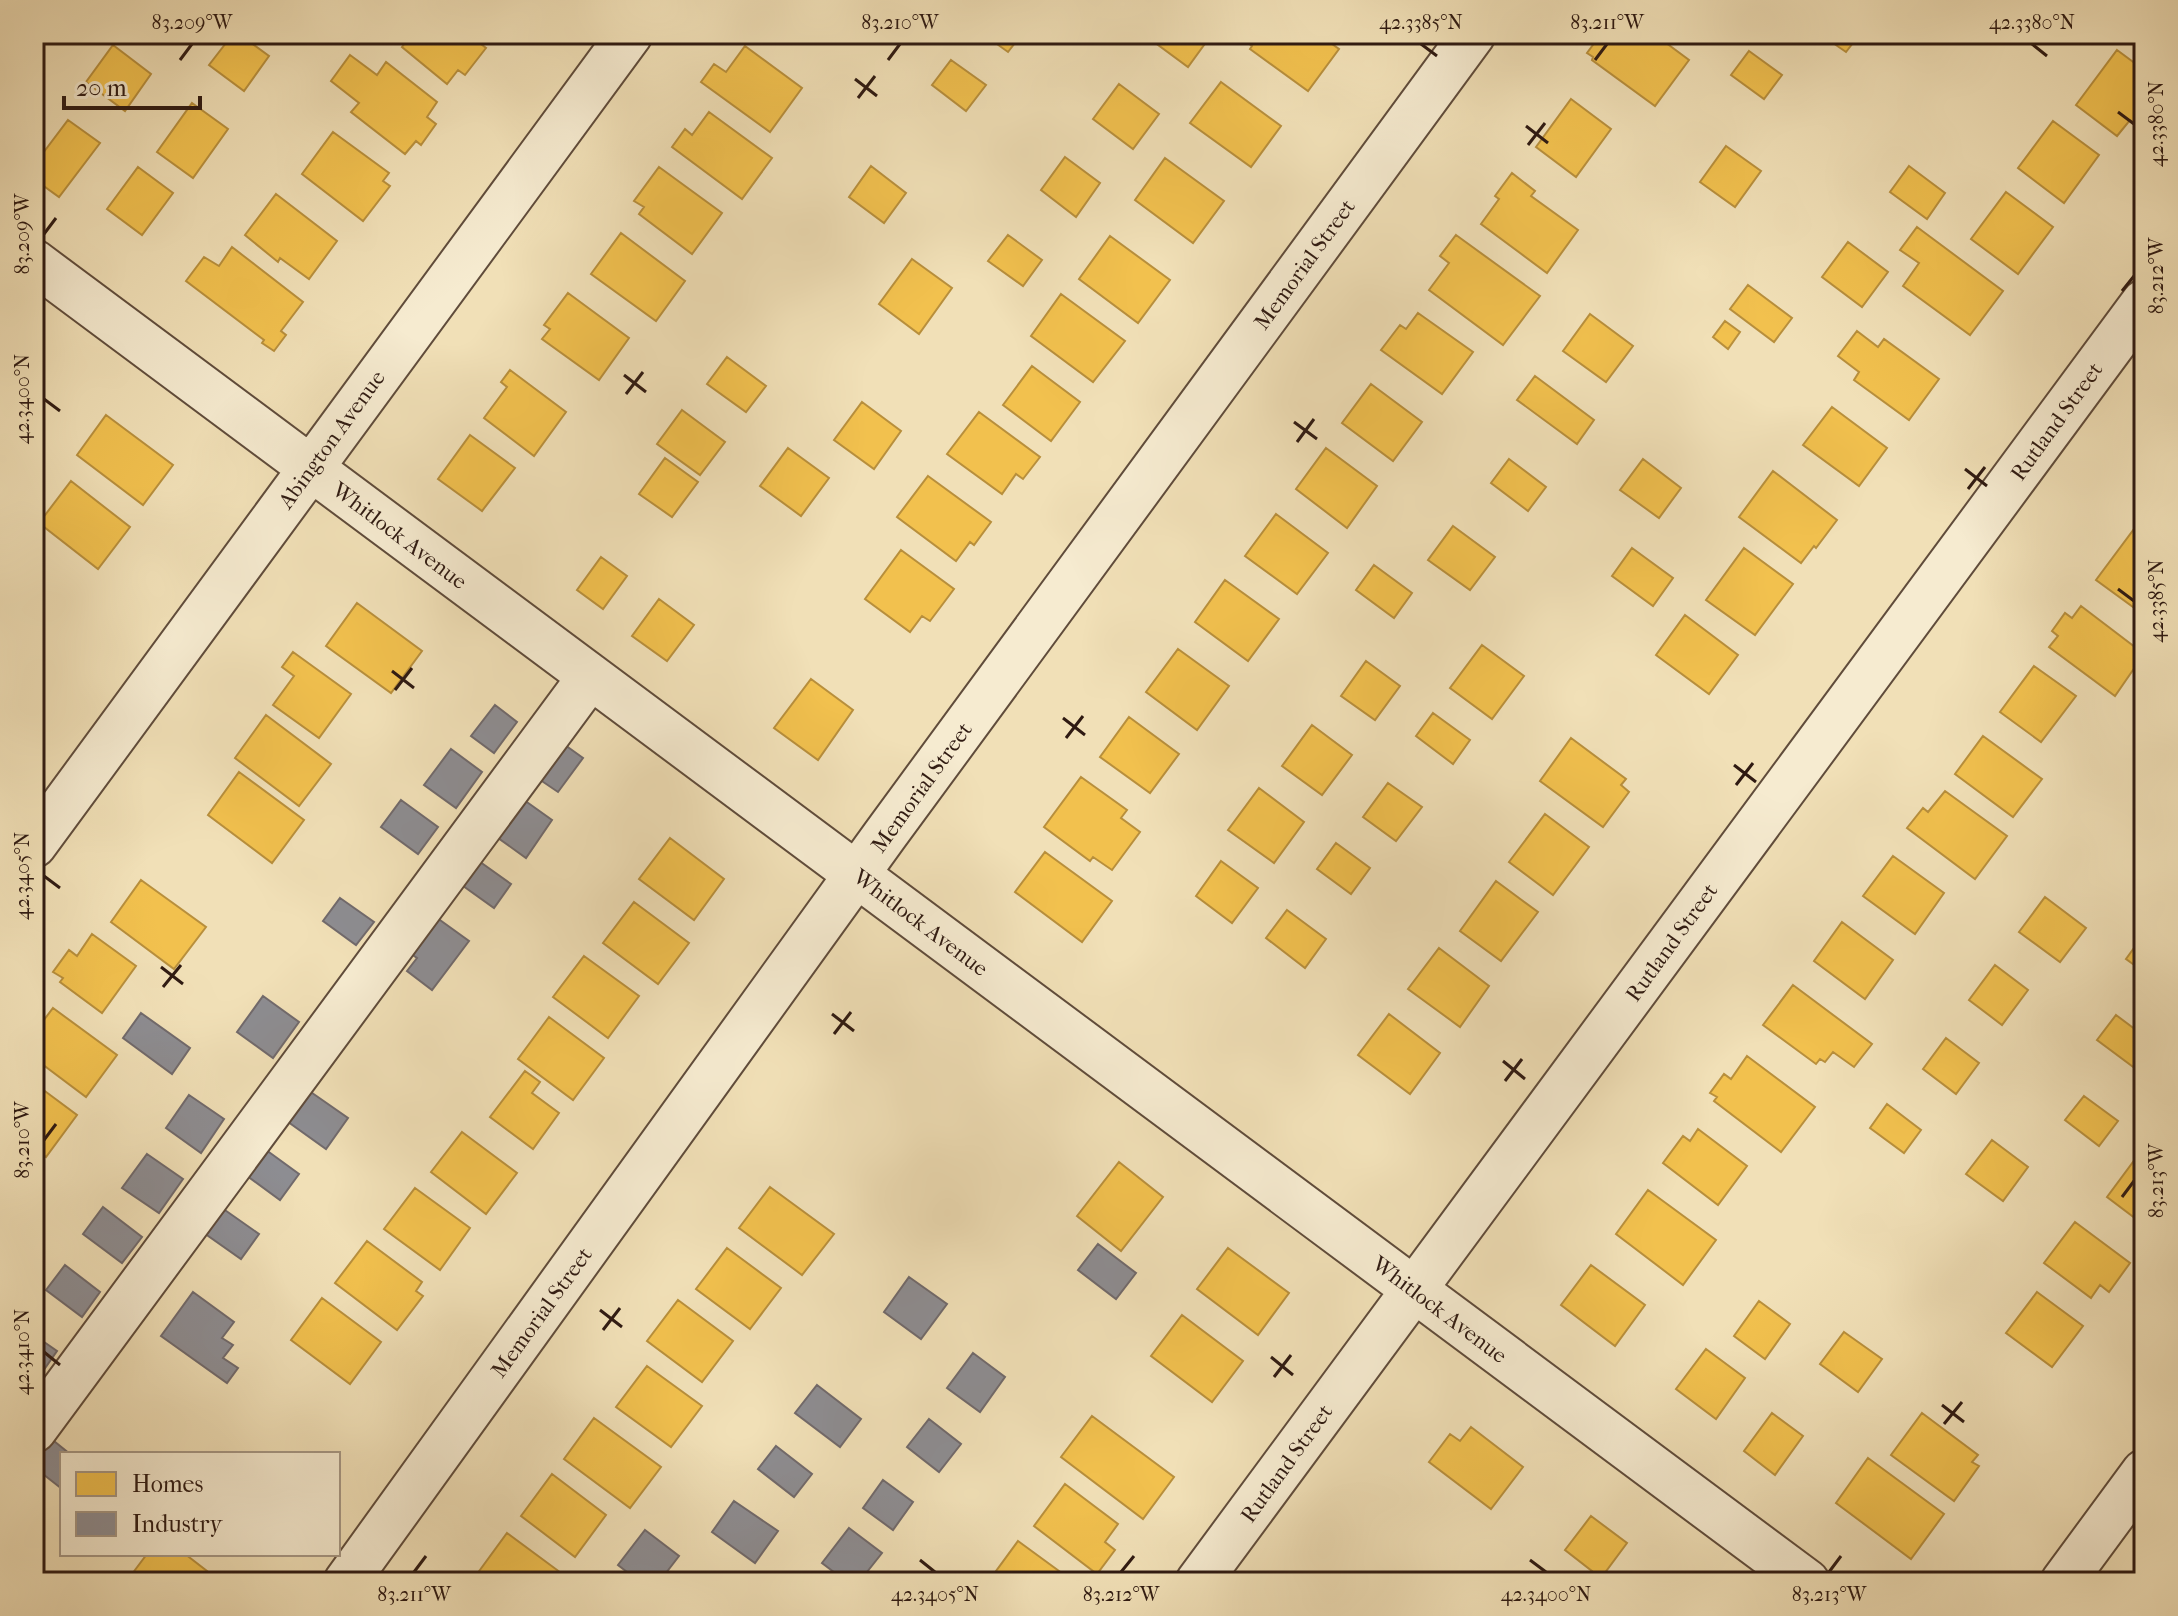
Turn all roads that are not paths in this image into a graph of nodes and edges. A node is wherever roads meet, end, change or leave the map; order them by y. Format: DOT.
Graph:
graph roads {
  1 [pos="630,34"];
  2 [pos="1473,34"];
  3 [pos="34,262"];
  4 [pos="2144,302"];
  5 [pos="310,468"];
  6 [pos="590,677"];
  7 [pos="34,845"];
  8 [pos="858,874"];
  9 [pos="1413,1289"];
  10 [pos="34,1430"];
  11 [pos="2144,1472"];
  12 [pos="346,1582"];
  13 [pos="1198,1582"];
  14 [pos="1807,1582"];
  15 [pos="2063,1582"];
  1 -- 5 [label="street, Abington Avenue"];
  2 -- 8 [label="street, Memorial Street"];
  3 -- 5 [label="street, Whitlock Avenue"];
  4 -- 9 [label="street, Rutland Street"];
  5 -- 6 [label="street, Whitlock Avenue"];
  5 -- 7 [label="street, Abington Avenue"];
  6 -- 8 [label="street, Whitlock Avenue"];
  6 -- 10 [label="street"];
  8 -- 9 [label="street, Whitlock Avenue"];
  8 -- 12 [label="street, Memorial Street"];
  9 -- 13 [label="street, Rutland Street"];
  9 -- 14 [label="street, Whitlock Avenue"];
  11 -- 15 [label="street"];
}
